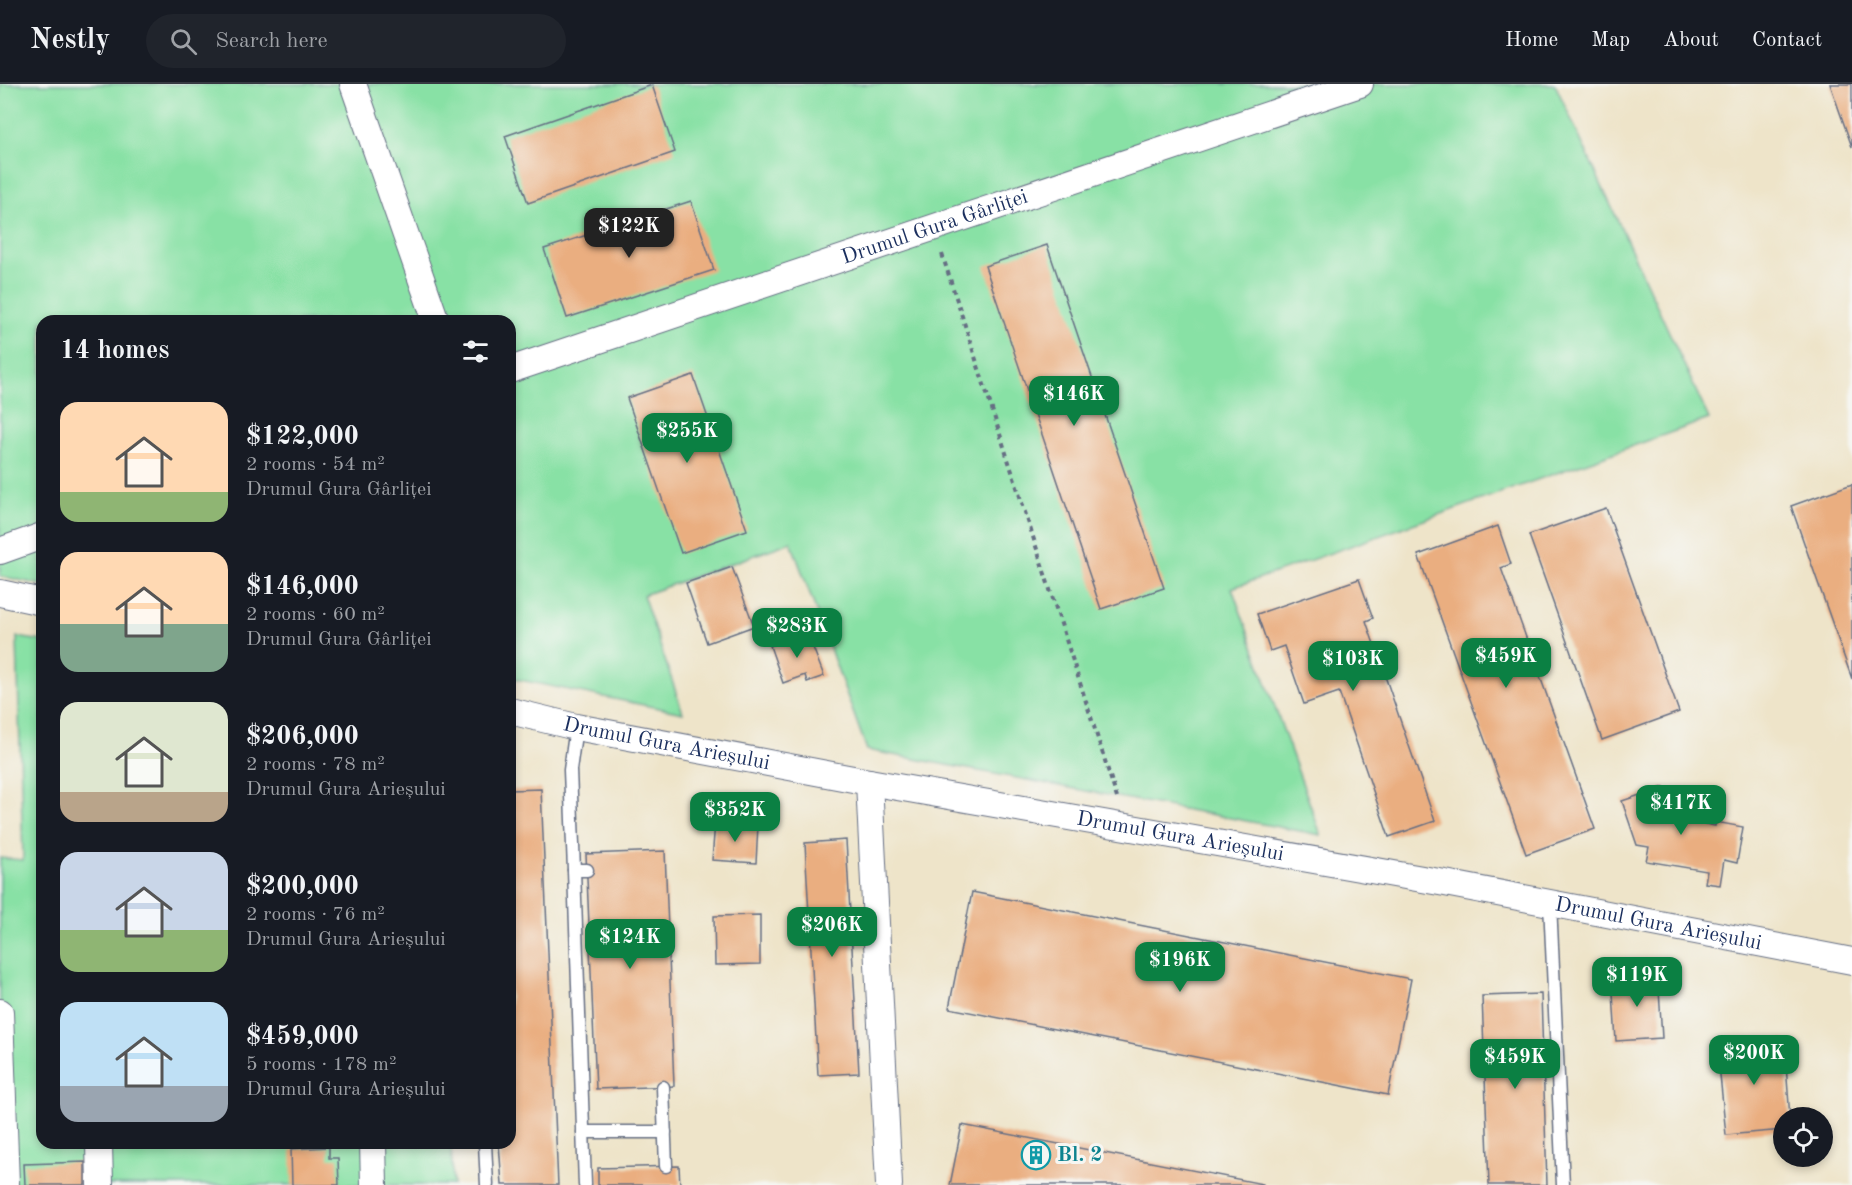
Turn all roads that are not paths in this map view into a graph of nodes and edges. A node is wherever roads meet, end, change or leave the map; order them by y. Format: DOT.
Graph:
graph roads {
  1 [pos="353,84"];
  2 [pos="1360,84"];
  3 [pos="434,315"];
  4 [pos="516,368"];
  5 [pos="36,538"];
  6 [pos="0,551"];
  7 [pos="0,593"];
  8 [pos="36,601"];
  9 [pos="516,712"];
  10 [pos="576,727"];
  11 [pos="869,782"];
  12 [pos="574,870"];
  13 [pos="587,870"];
  14 [pos="1551,903"];
  15 [pos="1852,961"];
  16 [pos="0,1012"];
  17 [pos="663,1087"];
  18 [pos="583,1132"];
  19 [pos="665,1132"];
  20 [pos="99,1149"];
  21 [pos="373,1149"];
  22 [pos="485,1149"];
  23 [pos="666,1166"];
  24 [pos="6,1185"];
  25 [pos="100,1185"];
  26 [pos="374,1185"];
  27 [pos="487,1185"];
  28 [pos="585,1185"];
  29 [pos="889,1185"];
  30 [pos="1563,1185"];
  1 -- 3 [label="street"];
  2 -- 4 [label="street, Drumul Gura Gârliței"];
  5 -- 6 [label="street"];
  7 -- 8 [label="street"];
  9 -- 10 [label="street, Drumul Gura Arieșului"];
  10 -- 11 [label="street, Drumul Gura Arieșului"];
  10 -- 12 [label="lane"];
  11 -- 14 [label="street, Drumul Gura Arieșului"];
  11 -- 29 [label="street"];
  12 -- 13 [label="lane"];
  12 -- 18 [label="lane"];
  14 -- 15 [label="street, Drumul Gura Arieșului"];
  14 -- 30 [label="lane"];
  16 -- 24 [label="street"];
  17 -- 19 [label="lane"];
  18 -- 19 [label="lane"];
  18 -- 28 [label="lane"];
  19 -- 23 [label="lane"];
  20 -- 25 [label="street"];
  21 -- 26 [label="street"];
  22 -- 27 [label="lane"];
}
